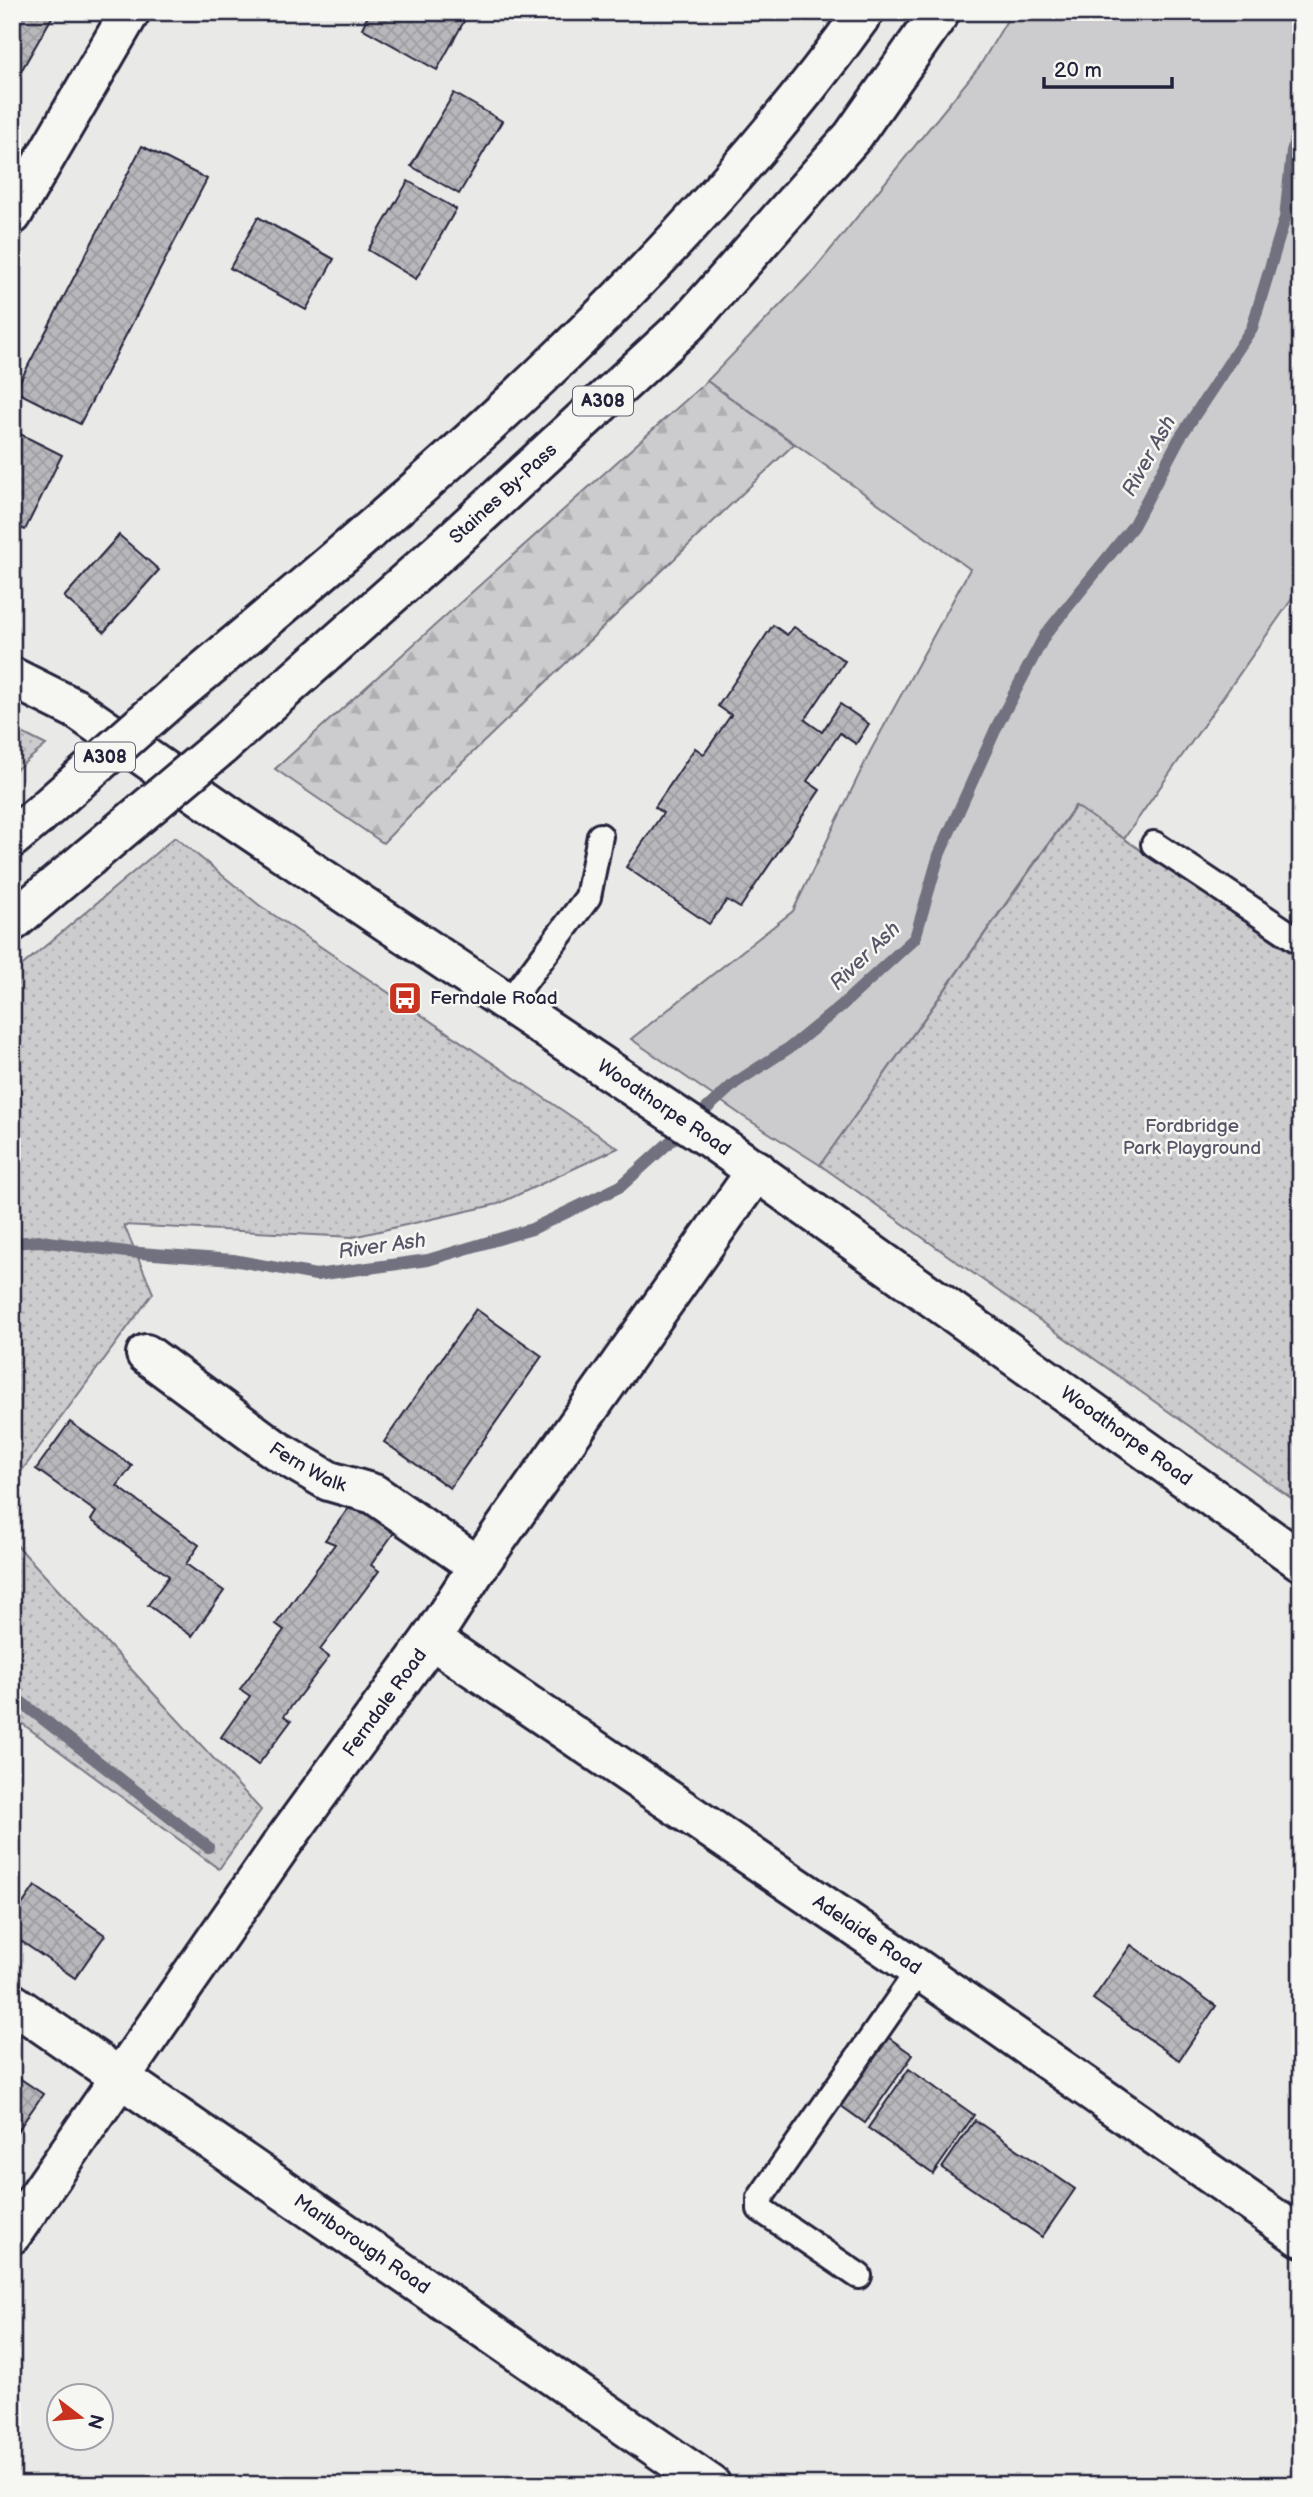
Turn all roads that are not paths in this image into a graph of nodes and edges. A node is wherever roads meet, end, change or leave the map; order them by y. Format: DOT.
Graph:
graph roads {
  1 [pos="130,12"];
  2 [pos="864,12"];
  3 [pos="940,12"];
  4 [pos="12,215"];
  5 [pos="12,677"];
  6 [pos="25,828"];
  7 [pos="600,836"];
  8 [pos="1154,844"];
  9 [pos="12,922"];
  10 [pos="1301,942"];
  11 [pos="509,1002"];
  12 [pos="757,1170"];
  13 [pos="146,1354"];
  14 [pos="1301,1561"];
  15 [pos="478,1566"];
  16 [pos="431,1639"];
  17 [pos="919,1970"];
  18 [pos="12,2003"];
  19 [pos="120,2079"];
  20 [pos="12,2235"];
  21 [pos="1301,2237"];
  22 [pos="859,2276"];
  23 [pos="711,2485"];
  1 -- 4 [label="main road"];
  2 -- 6 [label="main road, A308, bridge"];
  3 -- 9 [label="main road, Staines By-Pass / A308, bridge"];
  5 -- 11 [label="main road, Woodthorpe Road"];
  7 -- 11 [label="lane"];
  8 -- 10 [label="lane"];
  11 -- 12 [label="main road, Woodthorpe Road"];
  12 -- 14 [label="main road, Woodthorpe Road"];
  12 -- 15 [label="main road, Ferndale Road"];
  13 -- 15 [label="main road, Fern Walk"];
  15 -- 16 [label="main road, Ferndale Road"];
  16 -- 17 [label="main road, Adelaide Road"];
  16 -- 19 [label="main road, Ferndale Road"];
  17 -- 21 [label="main road, Adelaide Road"];
  17 -- 22 [label="lane"];
  18 -- 19 [label="main road, Marlborough Road"];
  19 -- 20 [label="main road, Ferndale Road"];
  19 -- 23 [label="main road, Marlborough Road"];
}
